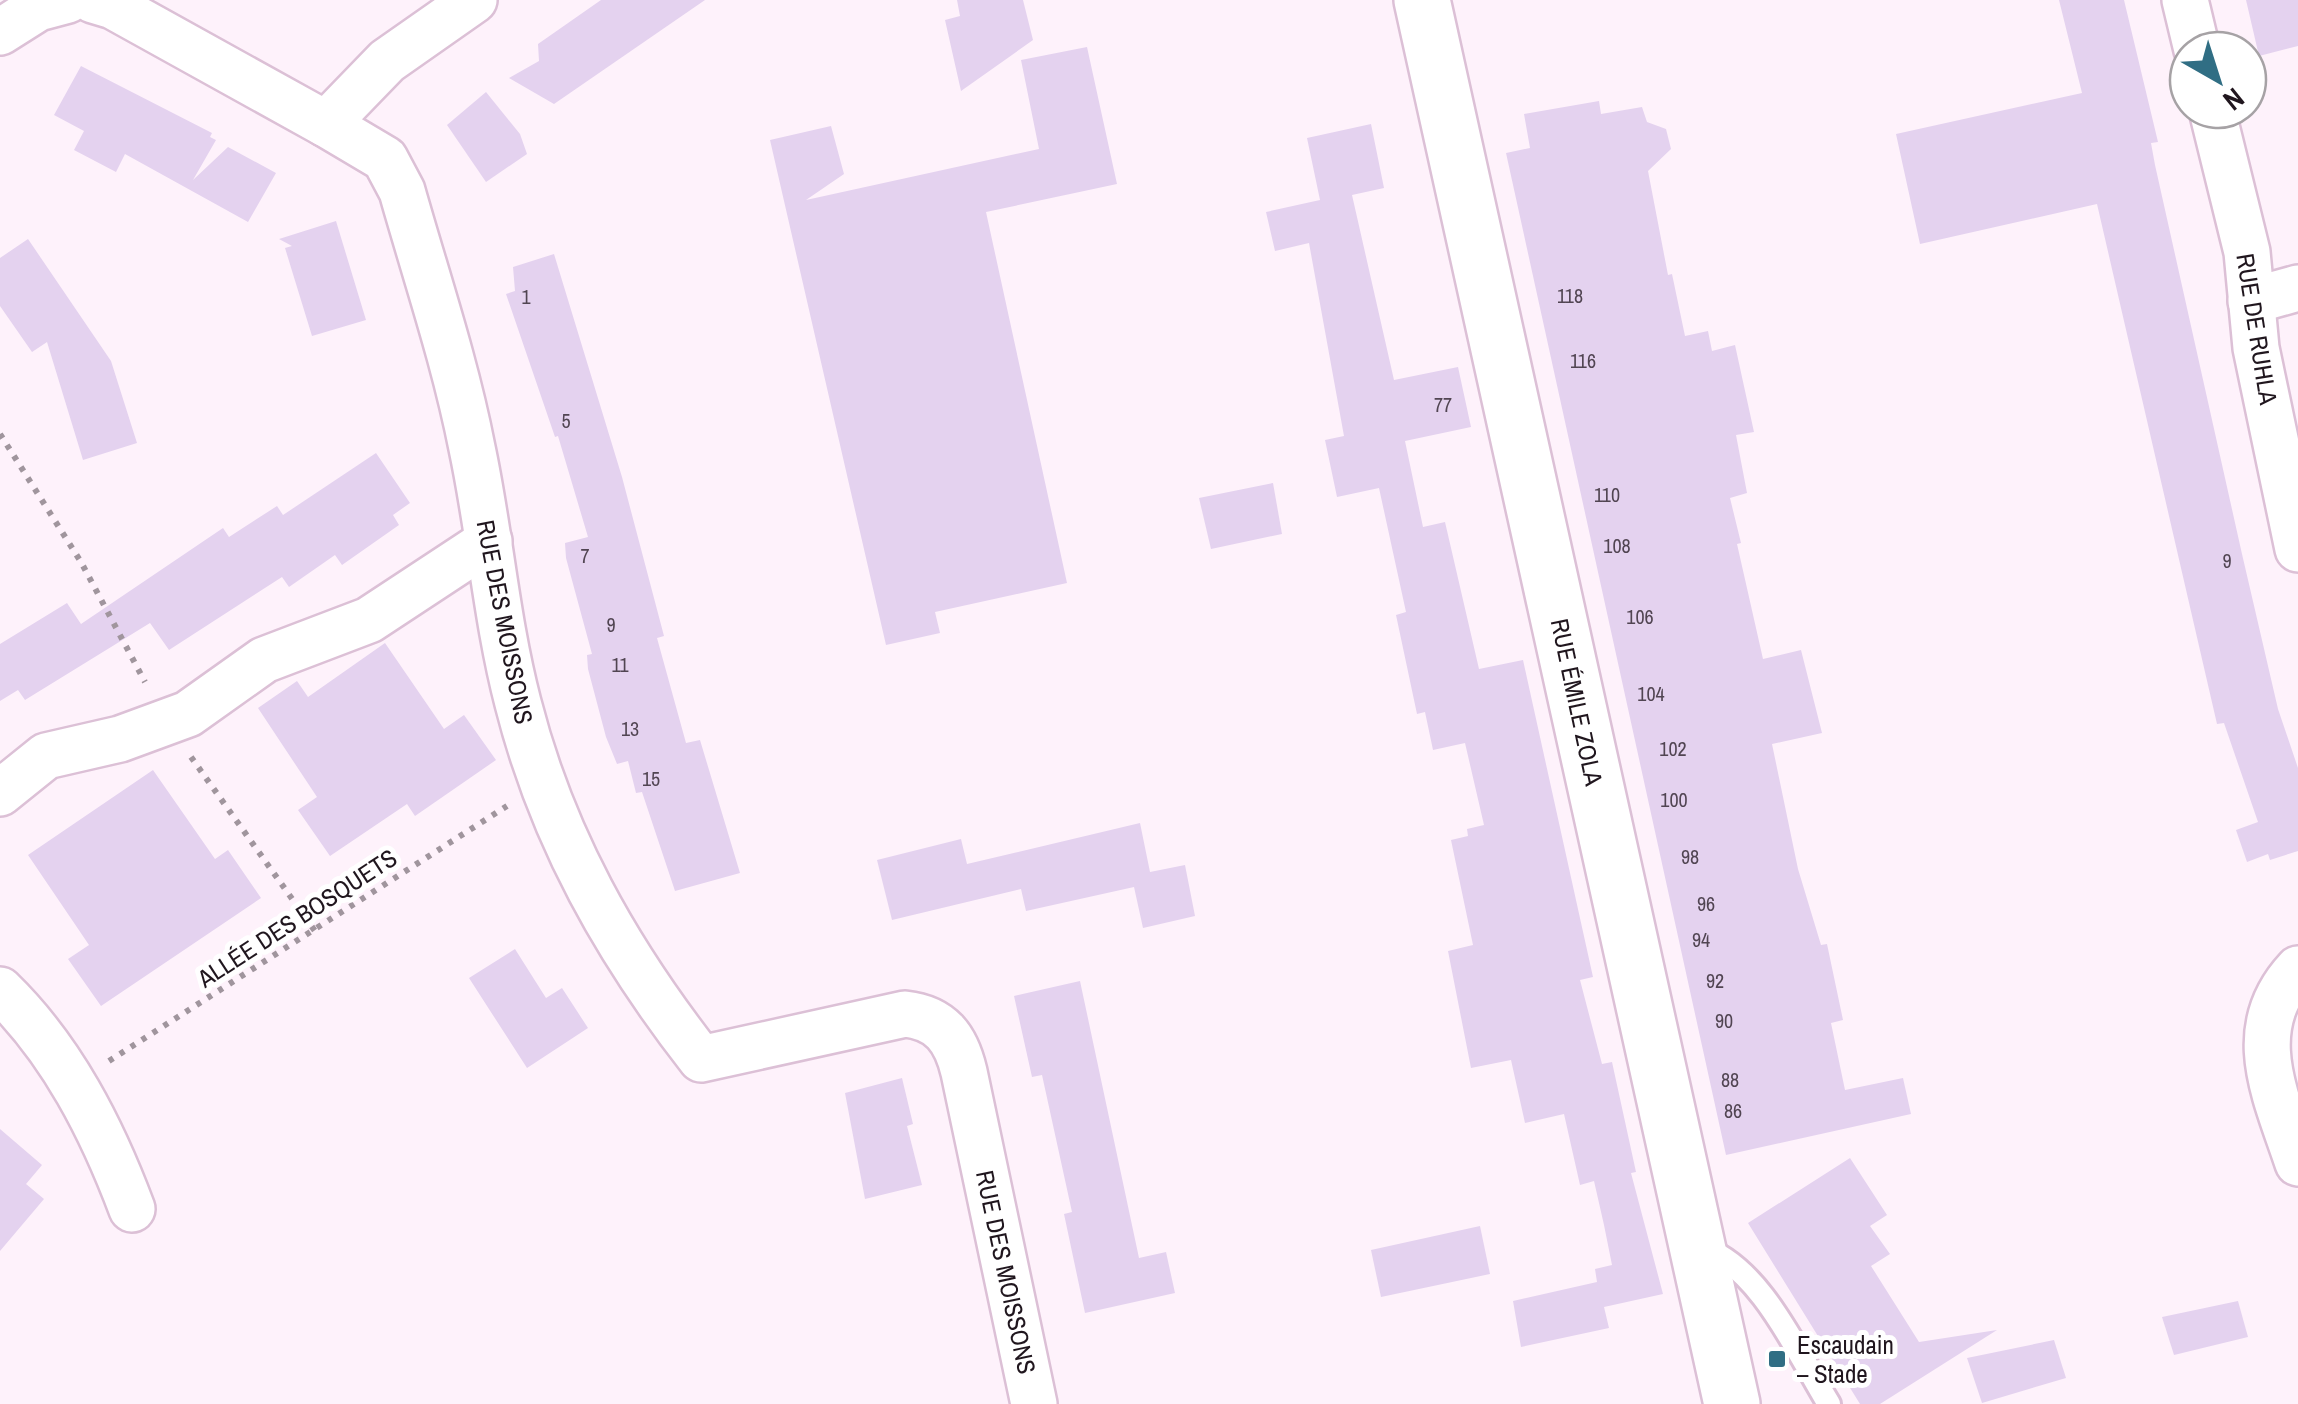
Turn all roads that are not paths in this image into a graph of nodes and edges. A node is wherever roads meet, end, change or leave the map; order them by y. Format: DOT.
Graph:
graph roads {
  1 [pos="68,0"];
  2 [pos="93,0"];
  3 [pos="474,0"];
  4 [pos="1422,0"];
  5 [pos="2184,0"];
  6 [pos="2192,30"];
  7 [pos="0,32"];
  8 [pos="326,124"];
  9 [pos="2217,130"];
  10 [pos="2298,288"];
  11 [pos="2252,301"];
  12 [pos="488,540"];
  13 [pos="2298,548"];
  14 [pos="0,792"];
  15 [pos="2298,969"];
  16 [pos="0,990"];
  17 [pos="2298,1163"];
  18 [pos="132,1209"];
  19 [pos="1698,1247"];
  20 [pos="1034,1404"];
  21 [pos="1732,1404"];
  22 [pos="1829,1404"];
  1 -- 7 [label="street"];
  2 -- 8 [label="street, RUE DES MOISSONS"];
  3 -- 8 [label="street"];
  4 -- 19 [label="street, RUE ÉMILE ZOLA"];
  5 -- 6 [label="street"];
  8 -- 12 [label="street, RUE DES MOISSONS"];
  9 -- 11 [label="street, RUE DE RUHLA"];
  10 -- 11 [label="street"];
  11 -- 13 [label="street, RUE DE RUHLA"];
  12 -- 14 [label="street"];
  12 -- 20 [label="street, RUE DES MOISSONS"];
  15 -- 17 [label="street"];
  16 -- 18 [label="street"];
  19 -- 21 [label="street, RUE ÉMILE ZOLA"];
  19 -- 22 [label="lane"];
}
